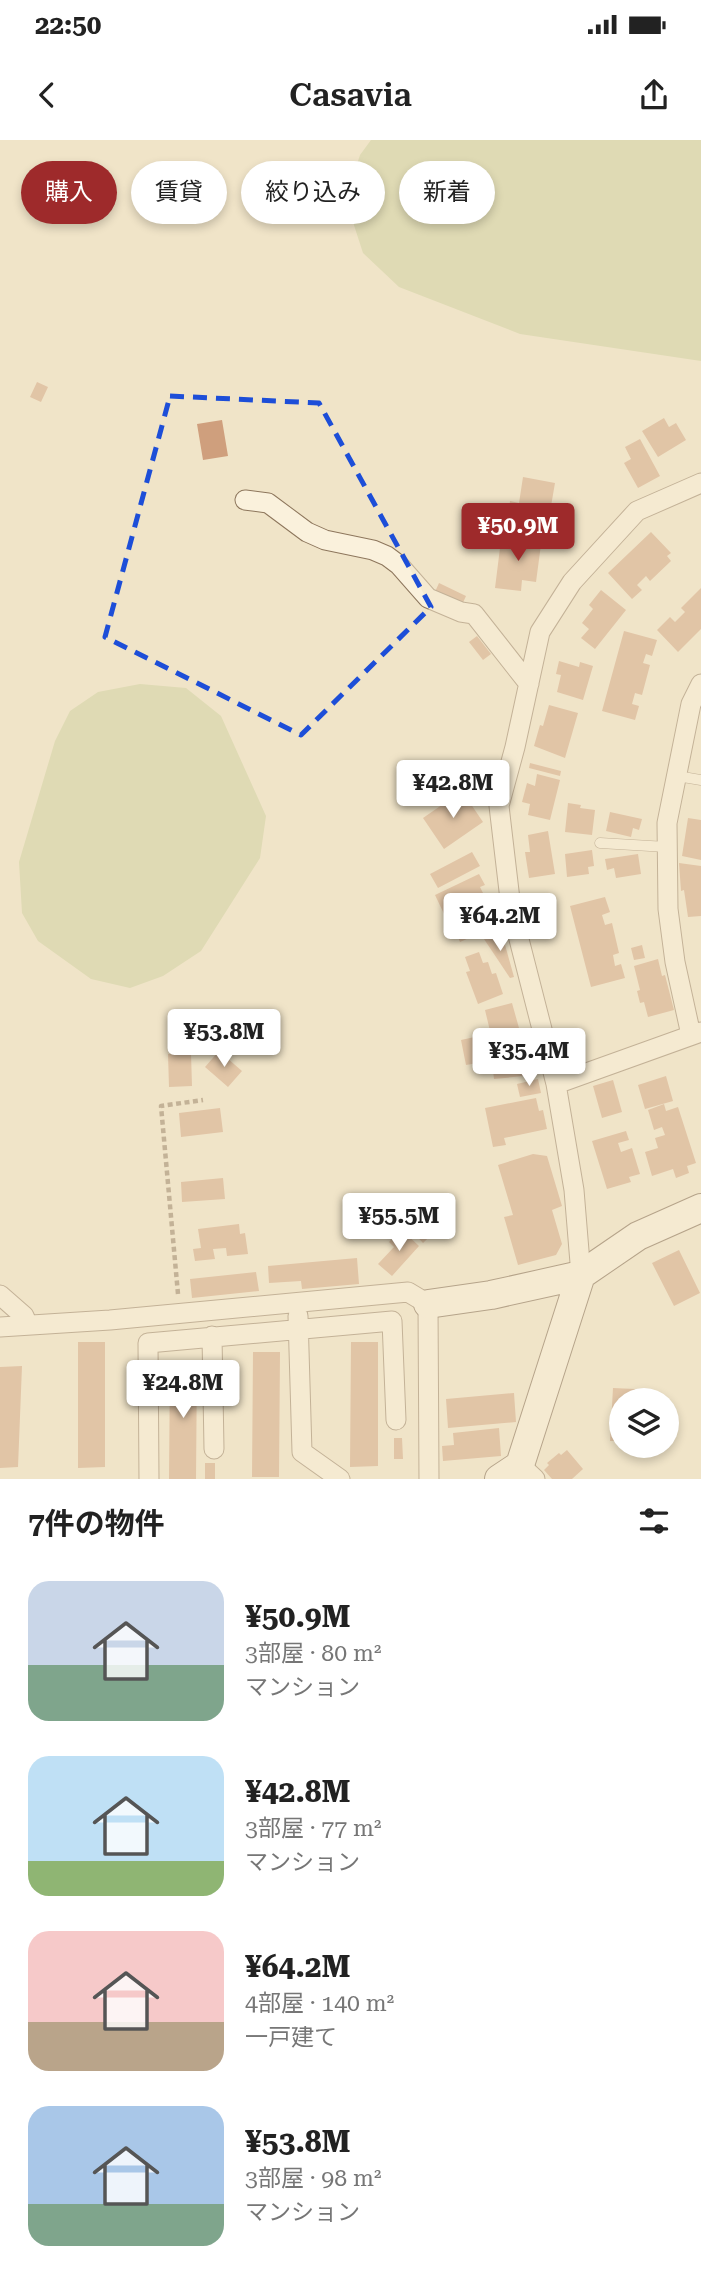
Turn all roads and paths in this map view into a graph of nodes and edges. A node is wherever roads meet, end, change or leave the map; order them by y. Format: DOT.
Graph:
graph roads {
  1 [pos="701,483"];
  2 [pos="245,500"];
  3 [pos="529,684"];
  4 [pos="701,684"];
  5 [pos="677,776"];
  6 [pos="701,780"];
  7 [pos="600,843"];
  8 [pos="667,847"];
  9 [pos="696,1034"];
  10 [pos="556,1084"];
  11 [pos="203,1100"];
  12 [pos="701,1208"];
  13 [pos="581,1275"];
  14 [pos="0,1295"];
  15 [pos="297,1301"];
  16 [pos="428,1304"];
  17 [pos="179,1313"];
  18 [pos="28,1325"];
  19 [pos="0,1327"];
  20 [pos="298,1328"];
  21 [pos="212,1336"];
  22 [pos="396,1420"];
  23 [pos="214,1449"];
  24 [pos="518,1474"];
  25 [pos="149,1479"];
  26 [pos="340,1479"];
  27 [pos="429,1479"];
  1 -- 3 [label="street"];
  2 -- 3 [label="street"];
  3 -- 10 [label="street"];
  4 -- 5 [label="street"];
  5 -- 6 [label="lane"];
  5 -- 8 [label="street"];
  7 -- 8 [label="lane"];
  8 -- 9 [label="street"];
  9 -- 10 [label="street"];
  10 -- 13 [label="street"];
  11 -- 17 [label="path"];
  12 -- 13 [label="street"];
  13 -- 16 [label="street"];
  13 -- 24 [label="street"];
  14 -- 18 [label="street"];
  15 -- 16 [label="street"];
  15 -- 17 [label="street"];
  15 -- 20 [label="street"];
  16 -- 27 [label="street"];
  17 -- 18 [label="street"];
  18 -- 19 [label="street"];
  20 -- 21 [label="street"];
  20 -- 22 [label="street"];
  20 -- 26 [label="street"];
  21 -- 23 [label="street"];
  21 -- 25 [label="street"];
}
